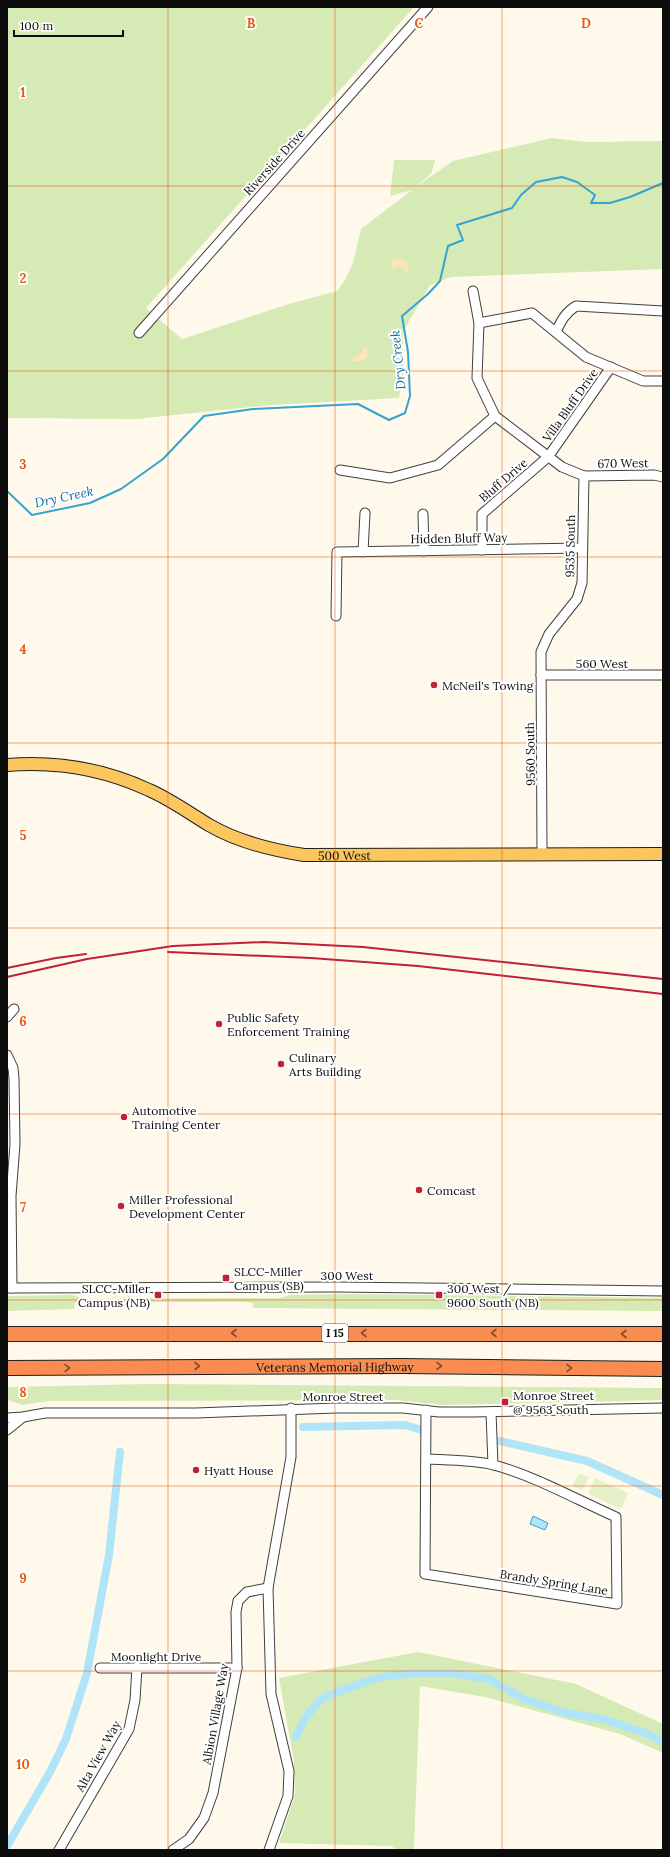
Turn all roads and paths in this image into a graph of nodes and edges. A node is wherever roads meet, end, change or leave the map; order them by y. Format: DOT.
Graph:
graph roads {
  1 [pos="428,7"];
  2 [pos="473,291"];
  3 [pos="663,311"];
  4 [pos="479,323"];
  5 [pos="556,332"];
  6 [pos="139,333"];
  7 [pos="611,367"];
  8 [pos="663,381"];
  9 [pos="495,416"];
  10 [pos="548,457"];
  11 [pos="340,470"];
  12 [pos="584,476"];
  13 [pos="663,477"];
  14 [pos="365,513"];
  15 [pos="423,514"];
  16 [pos="582,548"];
  17 [pos="482,550"];
  18 [pos="424,551"];
  19 [pos="363,552"];
  20 [pos="336,616"];
  21 [pos="541,652"];
  22 [pos="541,675"];
  23 [pos="663,675"];
  24 [pos="7,764"];
  25 [pos="542,854"];
  26 [pos="663,854"];
  27 [pos="14,1009"];
  28 [pos="7,1017"];
  29 [pos="7,1055"];
  30 [pos="9,1288"];
  31 [pos="663,1291"];
  32 [pos="7,1334"];
  33 [pos="663,1334"];
  34 [pos="7,1368"];
  35 [pos="663,1369"];
  36 [pos="291,1408"];
  37 [pos="663,1408"];
  38 [pos="426,1410"];
  39 [pos="491,1412"];
  40 [pos="23,1417"];
  41 [pos="7,1418"];
  42 [pos="7,1430"];
  43 [pos="426,1459"];
  44 [pos="492,1465"];
  45 [pos="268,1588"];
  46 [pos="137,1667"];
  47 [pos="100,1668"];
  48 [pos="237,1668"];
  49 [pos="59,1850"];
  50 [pos="173,1850"];
  51 [pos="269,1850"];
  1 -- 6 [label="street, Riverside Drive"];
  2 -- 4 [label="street"];
  3 -- 5 [label="street"];
  4 -- 5 [label="street"];
  4 -- 9 [label="street"];
  5 -- 7 [label="street"];
  7 -- 8 [label="street"];
  7 -- 10 [label="street, Villa Bluff Drive"];
  9 -- 10 [label="street"];
  9 -- 11 [label="street"];
  10 -- 12 [label="street"];
  10 -- 17 [label="street, Bluff Drive"];
  12 -- 13 [label="street, 670 West"];
  12 -- 16 [label="street, 9535 South"];
  14 -- 19 [label="street"];
  15 -- 18 [label="street"];
  16 -- 17 [label="street, Hidden Bluff Way"];
  16 -- 21 [label="street, 9535 South"];
  17 -- 18 [label="street, Hidden Bluff Way"];
  18 -- 19 [label="street, Hidden Bluff Way"];
  19 -- 20 [label="street, Hidden Bluff Way"];
  21 -- 22 [label="street, 9560 South"];
  22 -- 23 [label="street, 560 West"];
  22 -- 25 [label="street, 9560 South"];
  24 -- 25 [label="main road, 500 West"];
  25 -- 26 [label="main road, 500 West"];
  27 -- 28 [label="street"];
  29 -- 30 [label="street"];
  30 -- 31 [label="street, 300 West"];
  33 -- 32 [label="highway, I 15, one-way"];
  34 -- 35 [label="highway, Veterans Memorial Highway, one-way"];
  36 -- 38 [label="street, Monroe Street"];
  36 -- 40 [label="street, Monroe Street"];
  36 -- 45 [label="street"];
  37 -- 39 [label="street, Monroe Street"];
  38 -- 39 [label="street, Monroe Street"];
  38 -- 43 [label="street"];
  39 -- 44 [label="street"];
  40 -- 41 [label="street, Monroe Street"];
  40 -- 42 [label="street, Monroe Street"];
  43 -- 44 [label="street"];
  43 -- 44 [label="street, Brandy Spring Lane"];
  45 -- 48 [label="street, Albion Village Way"];
  45 -- 51 [label="street"];
  46 -- 47 [label="street, Moonlight Drive"];
  46 -- 48 [label="street, Moonlight Drive"];
  46 -- 49 [label="street, Alta View Way"];
  48 -- 50 [label="street, Albion Village Way"];
}
